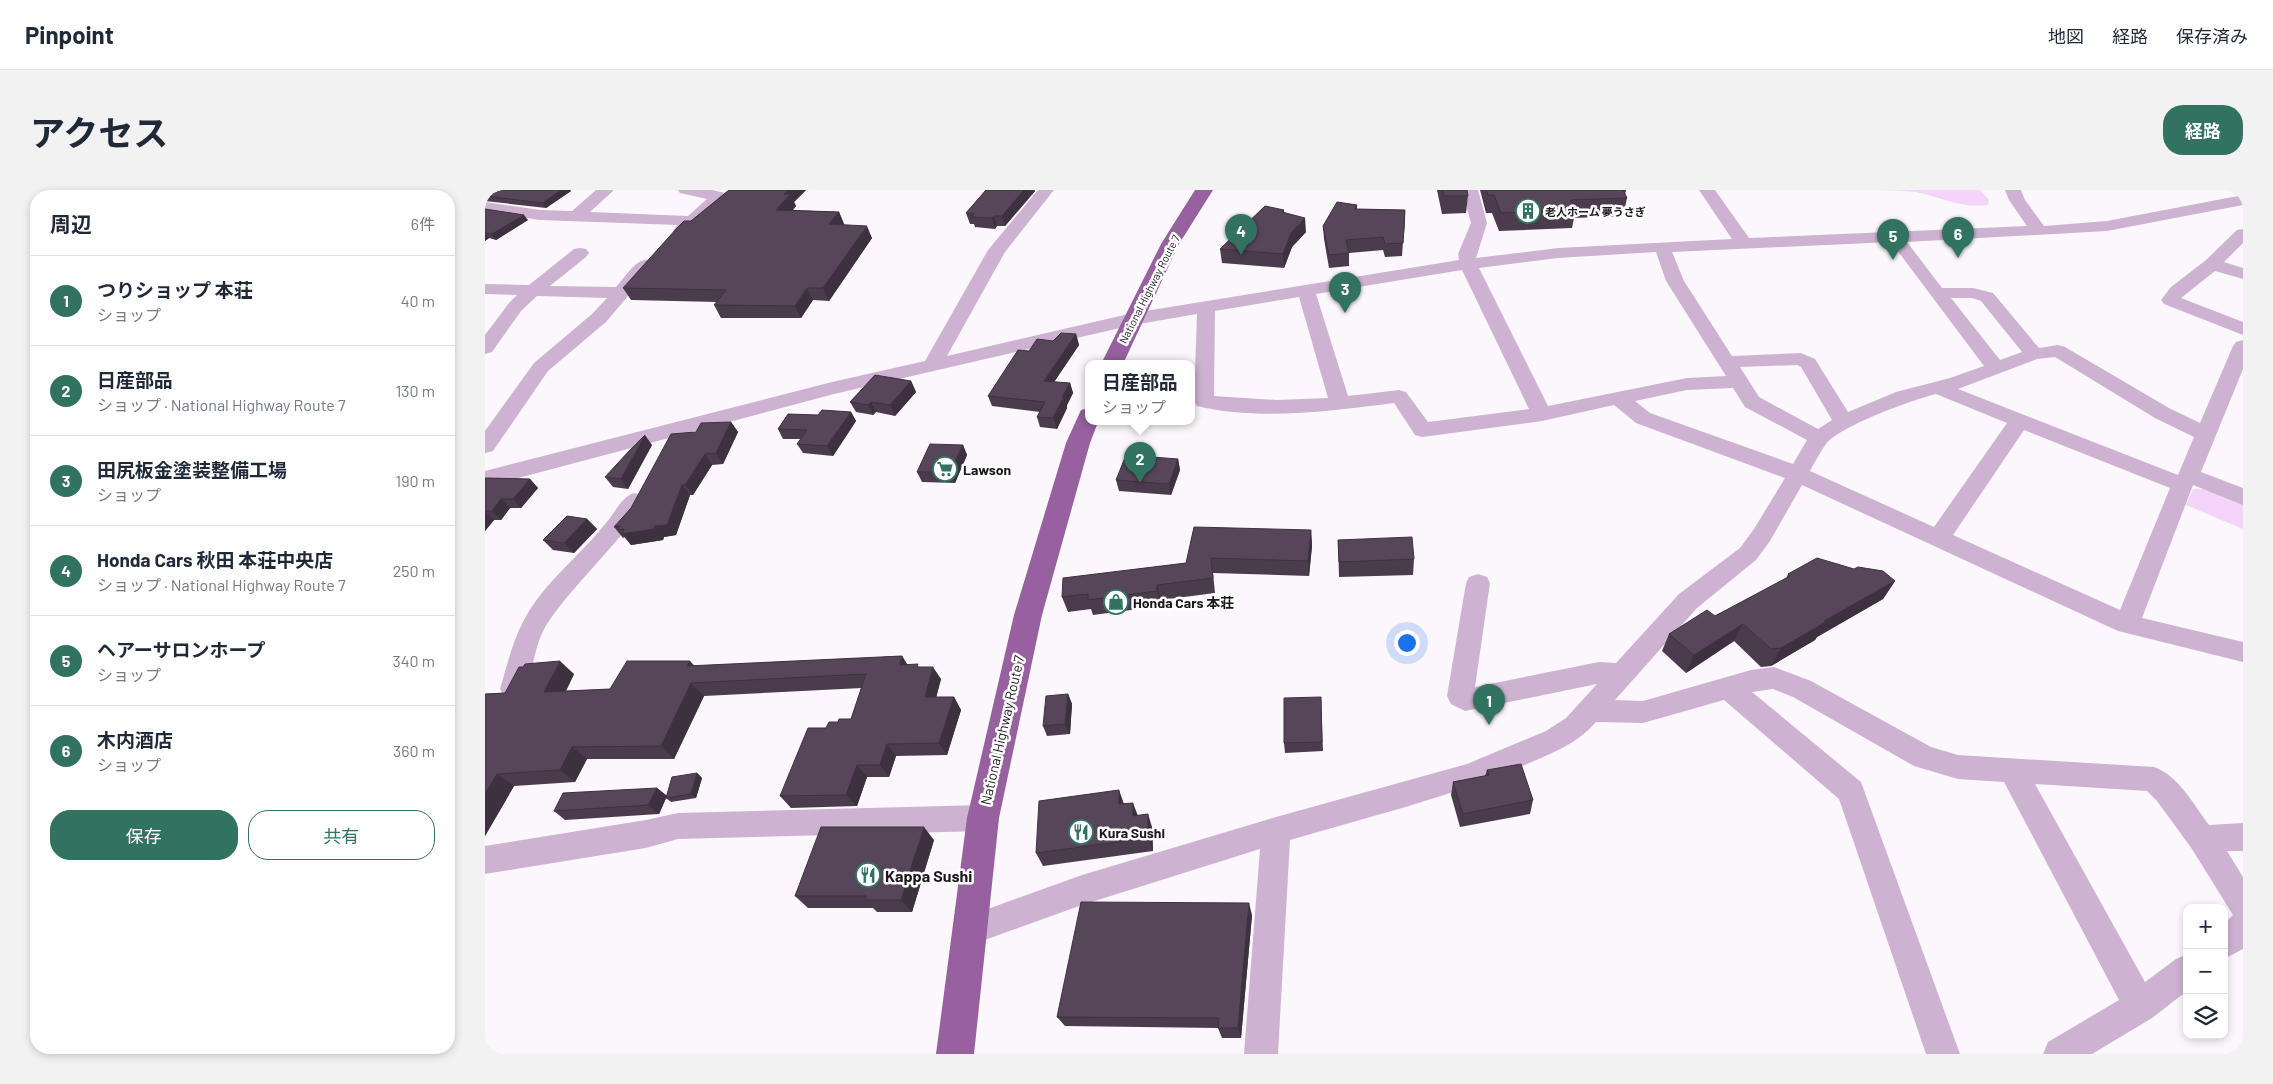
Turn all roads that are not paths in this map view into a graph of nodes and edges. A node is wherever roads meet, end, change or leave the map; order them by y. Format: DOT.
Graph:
graph roads {
  1 [pos="606,190"];
  2 [pos="686,190"];
  3 [pos="1046,190"];
  4 [pos="1205,190"];
  5 [pos="1470,190"];
  6 [pos="1707,190"];
  7 [pos="2013,190"];
  8 [pos="488,200"];
  9 [pos="2243,200"];
  10 [pos="575,217"];
  11 [pos="692,221"];
  12 [pos="2039,232"];
  13 [pos="2243,234"];
  14 [pos="1896,238"];
  15 [pos="1745,244"];
  16 [pos="1662,247"];
  17 [pos="580,253"];
  18 [pos="1468,264"];
  19 [pos="2212,264"];
  20 [pos="2243,274"];
  21 [pos="485,289"];
  22 [pos="532,290"];
  23 [pos="1306,290"];
  24 [pos="621,293"];
  25 [pos="1937,293"];
  26 [pos="1206,306"];
  27 [pos="1133,319"];
  28 [pos="2243,329"];
  29 [pos="2243,346"];
  30 [pos="485,348"];
  31 [pos="2034,354"];
  32 [pos="1114,360"];
  33 [pos="1726,362"];
  34 [pos="933,364"];
  35 [pos="1996,368"];
  36 [pos="1739,382"];
  37 [pos="1937,388"];
  38 [pos="1619,399"];
  39 [pos="1340,404"];
  40 [pos="1542,414"];
  41 [pos="2019,421"];
  42 [pos="1844,422"];
  43 [pos="1085,425"];
  44 [pos="674,429"];
  45 [pos="2205,434"];
  46 [pos="1819,438"];
  47 [pos="485,446"];
  48 [pos="660,456"];
  49 [pos="1797,474"];
  50 [pos="485,479"];
  51 [pos="2186,480"];
  52 [pos="646,482"];
  53 [pos="2243,497"];
  54 [pos="1939,538"];
  55 [pos="1479,583"];
  56 [pos="2127,624"];
  57 [pos="2243,652"];
  58 [pos="1622,674"];
  59 [pos="1728,687"];
  60 [pos="513,688"];
  61 [pos="1590,711"];
  62 [pos="2013,771"];
  63 [pos="983,818"];
  64 [pos="1276,830"];
  65 [pos="2243,837"];
  66 [pos="2202,839"];
  67 [pos="485,860"];
  68 [pos="2243,904"];
  69 [pos="2243,926"];
  70 [pos="971,930"];
  71 [pos="2228,940"];
  72 [pos="2183,973"];
  73 [pos="2140,1006"];
  74 [pos="955,1054"];
  75 [pos="1261,1054"];
  76 [pos="1943,1054"];
  77 [pos="2060,1054"];
  1 -- 10 [label="street"];
  2 -- 11 [label="street"];
  3 -- 34 [label="street"];
  4 -- 27 [label="highway, National Highway Route 7"];
  5 -- 18 [label="street"];
  6 -- 15 [label="street"];
  7 -- 12 [label="street"];
  8 -- 10 [label="street"];
  9 -- 12 [label="street"];
  10 -- 11 [label="street"];
  11 -- 24 [label="street"];
  12 -- 14 [label="street"];
  13 -- 19 [label="street"];
  14 -- 15 [label="street"];
  14 -- 25 [label="street"];
  15 -- 16 [label="street"];
  16 -- 18 [label="street"];
  16 -- 33 [label="street"];
  17 -- 22 [label="street"];
  18 -- 23 [label="street"];
  18 -- 40 [label="street"];
  19 -- 20 [label="street"];
  19 -- 28 [label="street"];
  21 -- 22 [label="street"];
  22 -- 24 [label="street"];
  22 -- 30 [label="street"];
  23 -- 26 [label="street"];
  23 -- 39 [label="street"];
  24 -- 47 [label="street"];
  25 -- 31 [label="street"];
  25 -- 35 [label="street"];
  26 -- 27 [label="street"];
  26 -- 39 [label="street"];
  27 -- 32 [label="highway, National Highway Route 7"];
  27 -- 34 [label="street"];
  29 -- 45 [label="street"];
  31 -- 35 [label="street"];
  31 -- 45 [label="street"];
  33 -- 36 [label="street"];
  33 -- 42 [label="street"];
  34 -- 44 [label="street"];
  35 -- 37 [label="street"];
  36 -- 38 [label="street"];
  36 -- 46 [label="street"];
  37 -- 41 [label="street"];
  37 -- 42 [label="street"];
  38 -- 40 [label="street"];
  38 -- 49 [label="street"];
  39 -- 40 [label="street"];
  41 -- 51 [label="street"];
  41 -- 54 [label="street"];
  42 -- 46 [label="street"];
  43 -- 63 [label="highway, National Highway Route 7"];
  44 -- 48 [label="street"];
  44 -- 50 [label="street"];
  45 -- 51 [label="street"];
  46 -- 49 [label="street"];
  49 -- 54 [label="street"];
  49 -- 58 [label="street"];
  51 -- 53 [label="street"];
  51 -- 56 [label="street"];
  52 -- 60 [label="street"];
  54 -- 56 [label="street"];
  55 -- 58 [label="street"];
  56 -- 57 [label="street"];
  58 -- 61 [label="street"];
  59 -- 61 [label="street"];
  59 -- 62 [label="street"];
  59 -- 76 [label="street"];
  61 -- 64 [label="street"];
  62 -- 66 [label="street"];
  62 -- 73 [label="street"];
  63 -- 67 [label="street"];
  63 -- 70 [label="highway, National Highway Route 7"];
  64 -- 70 [label="street"];
  64 -- 75 [label="street"];
  65 -- 66 [label="street"];
  66 -- 68 [label="street"];
  69 -- 71 [label="street"];
  70 -- 74 [label="highway, National Highway Route 7"];
  72 -- 73 [label="street"];
  73 -- 77 [label="street"];
}
